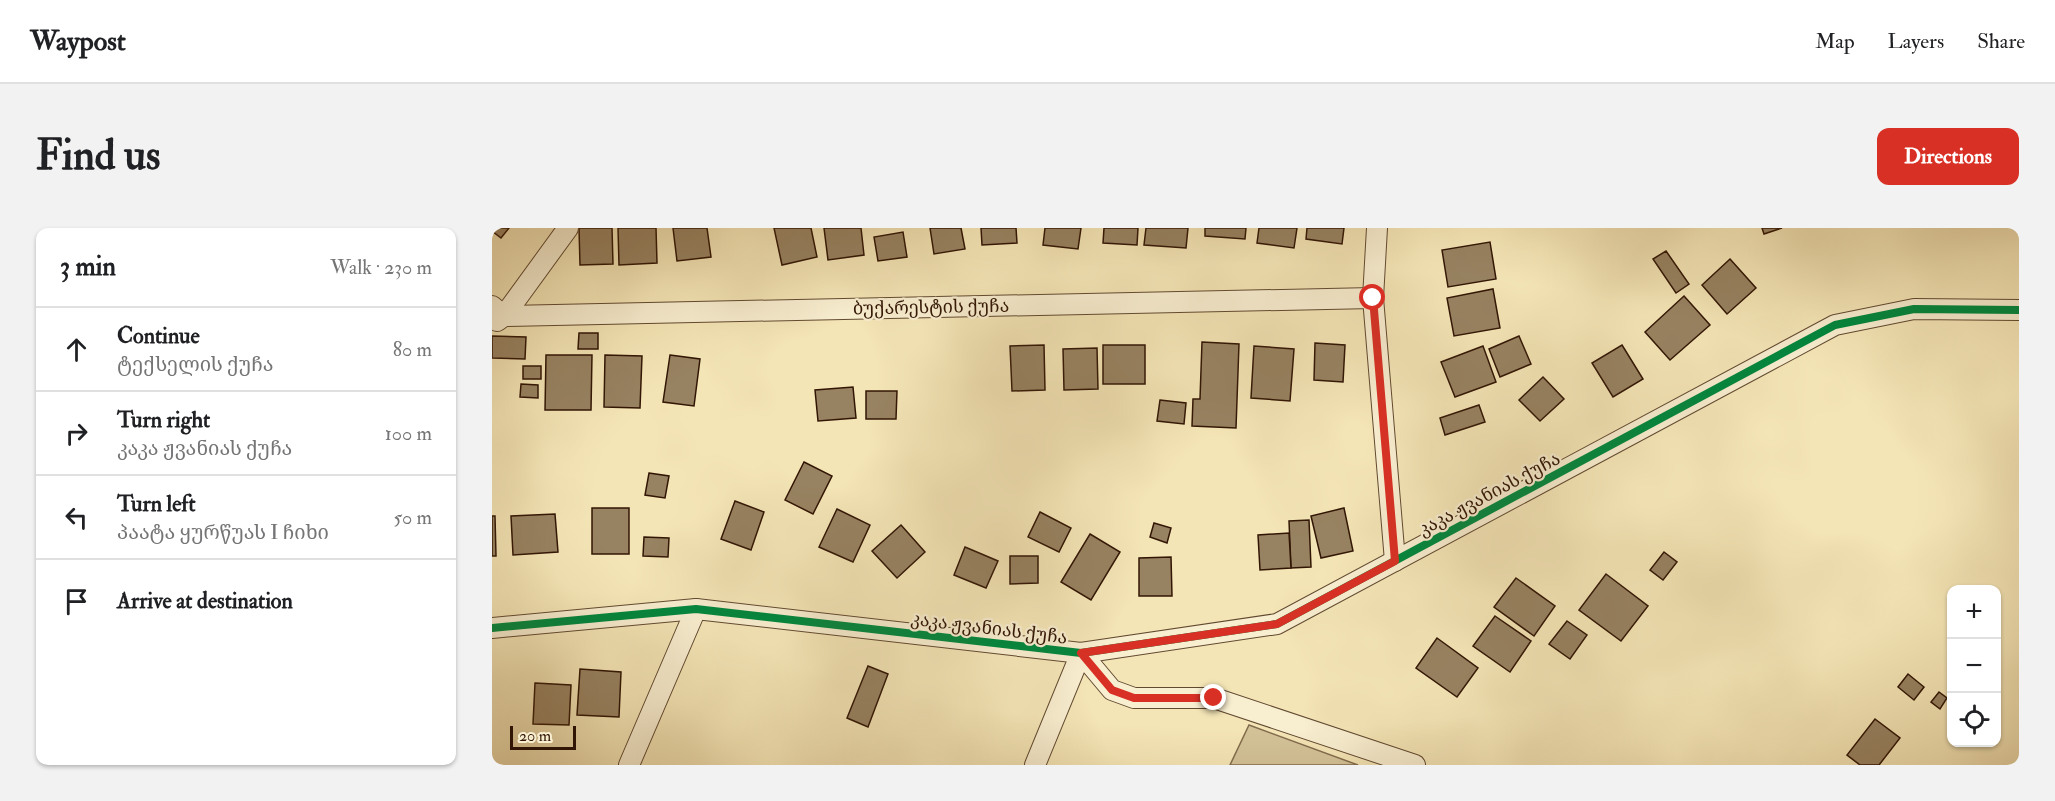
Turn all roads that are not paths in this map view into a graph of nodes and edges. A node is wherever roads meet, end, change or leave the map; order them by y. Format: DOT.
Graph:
graph roads {
  1 [pos="568,228"];
  2 [pos="1377,228"];
  3 [pos="1373,298"];
  4 [pos="2019,310"];
  5 [pos="496,315"];
  6 [pos="1395,561"];
  7 [pos="696,609"];
  8 [pos="492,628"];
  9 [pos="1081,653"];
  10 [pos="629,765"];
  11 [pos="1035,765"];
  12 [pos="1415,765"];
  1 -- 5 [label="street"];
  2 -- 3 [label="street"];
  3 -- 5 [label="street, ბუქარესტის ქუჩა"];
  3 -- 6 [label="street"];
  4 -- 6 [label="street, კაკა ჟვანიას ქუჩა"];
  6 -- 9 [label="street, კაკა ჟვანიას ქუჩა"];
  7 -- 8 [label="street, კაკა ჟვანიას ქუჩა"];
  7 -- 9 [label="street, კაკა ჟვანიას ქუჩა"];
  7 -- 10 [label="street"];
  9 -- 11 [label="street"];
  9 -- 12 [label="street"];
}
